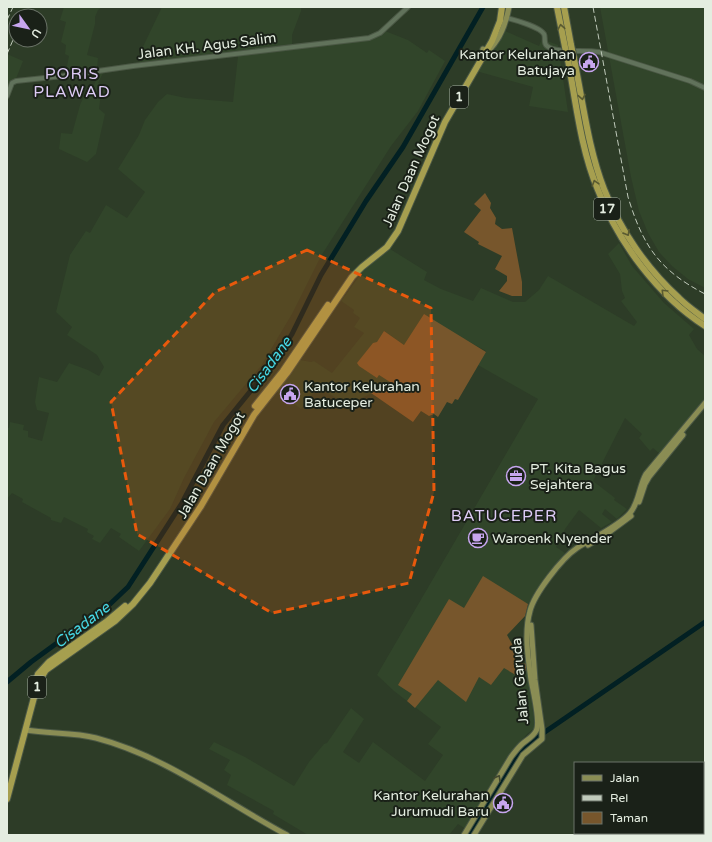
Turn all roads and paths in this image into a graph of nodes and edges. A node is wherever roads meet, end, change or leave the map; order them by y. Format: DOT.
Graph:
graph roads {
  1 [pos="408,7"];
  2 [pos="497,7"];
  3 [pos="502,7"];
  4 [pos="509,7"];
  5 [pos="558,7"];
  6 [pos="564,7"];
  7 [pos="507,18"];
  8 [pos="492,41"];
  9 [pos="568,46"];
  10 [pos="571,60"];
  11 [pos="705,88"];
  12 [pos="7,96"];
  13 [pos="705,319"];
  14 [pos="705,326"];
  15 [pos="705,403"];
  16 [pos="705,408"];
  17 [pos="681,435"];
  18 [pos="673,444"];
  19 [pos="114,619"];
  20 [pos="26,730"];
  21 [pos="7,785"];
  22 [pos="495,793"];
  23 [pos="7,799"];
  24 [pos="287,835"];
  25 [pos="464,835"];
  26 [pos="474,835"];
  1 -- 12 [label="street, Jalan KH. Agus Salim"];
  2 -- 8 [label="highway, Jalan Daan Mogot / 1"];
  3 -- 8 [label="highway, Jalan Daan Mogot / 1"];
  4 -- 7 [label="main road"];
  9 -- 5 [label="highway, 17, one-way"];
  6 -- 9 [label="highway, 17"];
  7 -- 8 [label="main road"];
  7 -- 11 [label="street"];
  8 -- 19 [label="highway, Jalan Daan Mogot / 1"];
  9 -- 10 [label="highway, 17, bridge"];
  10 -- 13 [label="highway, 17, one-way"];
  14 -- 10 [label="highway, 17, one-way"];
  15 -- 17 [label="main road, Jalan Garuda"];
  16 -- 17 [label="main road, Jalan Garuda"];
  17 -- 18 [label="main road, Jalan Garuda"];
  22 -- 18 [label="main road, Jalan Garuda, one-way"];
  18 -- 22 [label="main road, Jalan Garuda"];
  19 -- 20 [label="highway, Jalan Daan Mogot / 1"];
  19 -- 21 [label="highway, Jalan Daan Mogot / 1"];
  20 -- 23 [label="highway, Jalan Daan Mogot / 1"];
  20 -- 24 [label="main road"];
  22 -- 25 [label="main road, Jalan Garuda"];
  22 -- 26 [label="main road, Jalan Garuda"];
}
